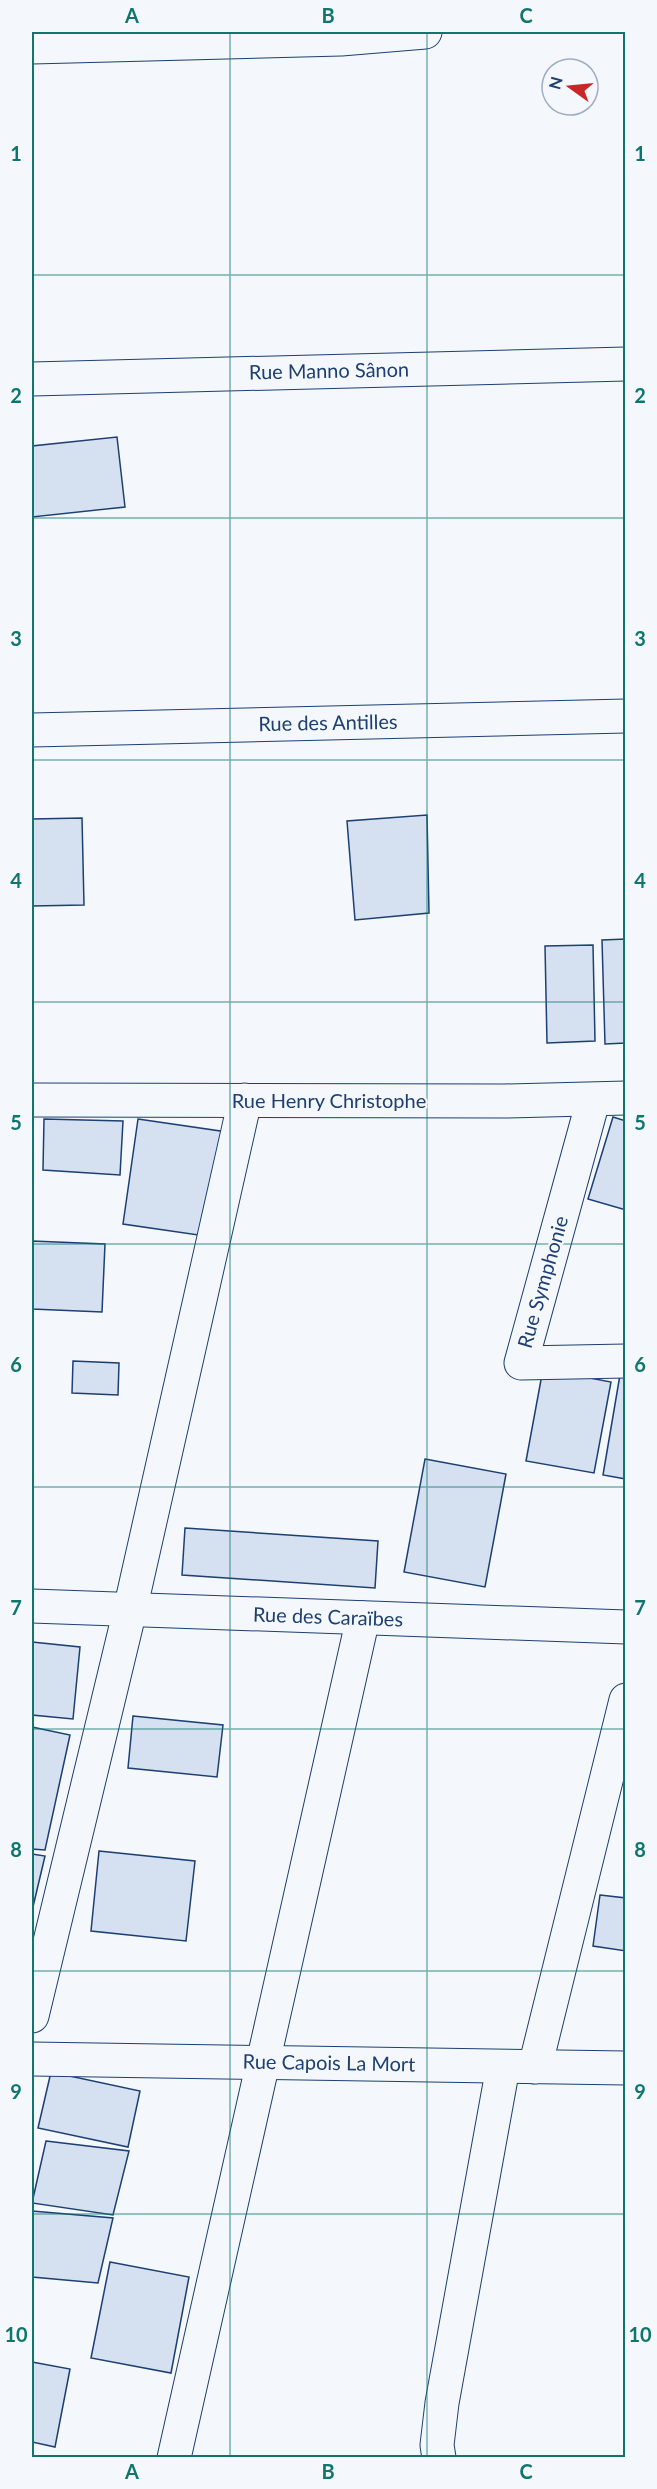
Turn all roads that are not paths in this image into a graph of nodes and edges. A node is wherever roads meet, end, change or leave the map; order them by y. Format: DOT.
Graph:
graph roads {
  1 [pos="425,32"];
  2 [pos="341,35"];
  3 [pos="32,47"];
  4 [pos="626,364"];
  5 [pos="32,379"];
  6 [pos="626,716"];
  7 [pos="32,730"];
  8 [pos="626,1098"];
  9 [pos="32,1100"];
  10 [pos="245,1100"];
  11 [pos="593,1101"];
  12 [pos="626,1361"];
  13 [pos="32,1606"];
  14 [pos="130,1610"];
  15 [pos="363,1618"];
  16 [pos="626,1627"];
  17 [pos="626,1700"];
  18 [pos="32,2016"];
  19 [pos="32,2059"];
  20 [pos="264,2062"];
  21 [pos="503,2067"];
  22 [pos="536,2067"];
  23 [pos="626,2068"];
  24 [pos="174,2457"];
  25 [pos="439,2457"];
  1 -- 2 [label="street"];
  2 -- 3 [label="street"];
  4 -- 5 [label="street, Rue Manno Sânon"];
  6 -- 7 [label="street, Rue des Antilles"];
  8 -- 11 [label="street, Rue Henry Christophe"];
  9 -- 10 [label="street, Rue Henry Christophe"];
  10 -- 11 [label="street, Rue Henry Christophe"];
  10 -- 14 [label="street"];
  11 -- 12 [label="street, Rue Symphonie"];
  13 -- 14 [label="street, Rue des Caraïbes"];
  14 -- 15 [label="street, Rue des Caraïbes"];
  14 -- 18 [label="street"];
  15 -- 16 [label="street, Rue des Caraïbes"];
  15 -- 20 [label="street"];
  17 -- 22 [label="street"];
  19 -- 20 [label="street, Rue Capois La Mort"];
  20 -- 21 [label="street, Rue Capois La Mort"];
  20 -- 24 [label="street"];
  21 -- 22 [label="street, Rue Capois La Mort"];
  21 -- 25 [label="street"];
  22 -- 23 [label="street, Rue Capois La Mort"];
}
